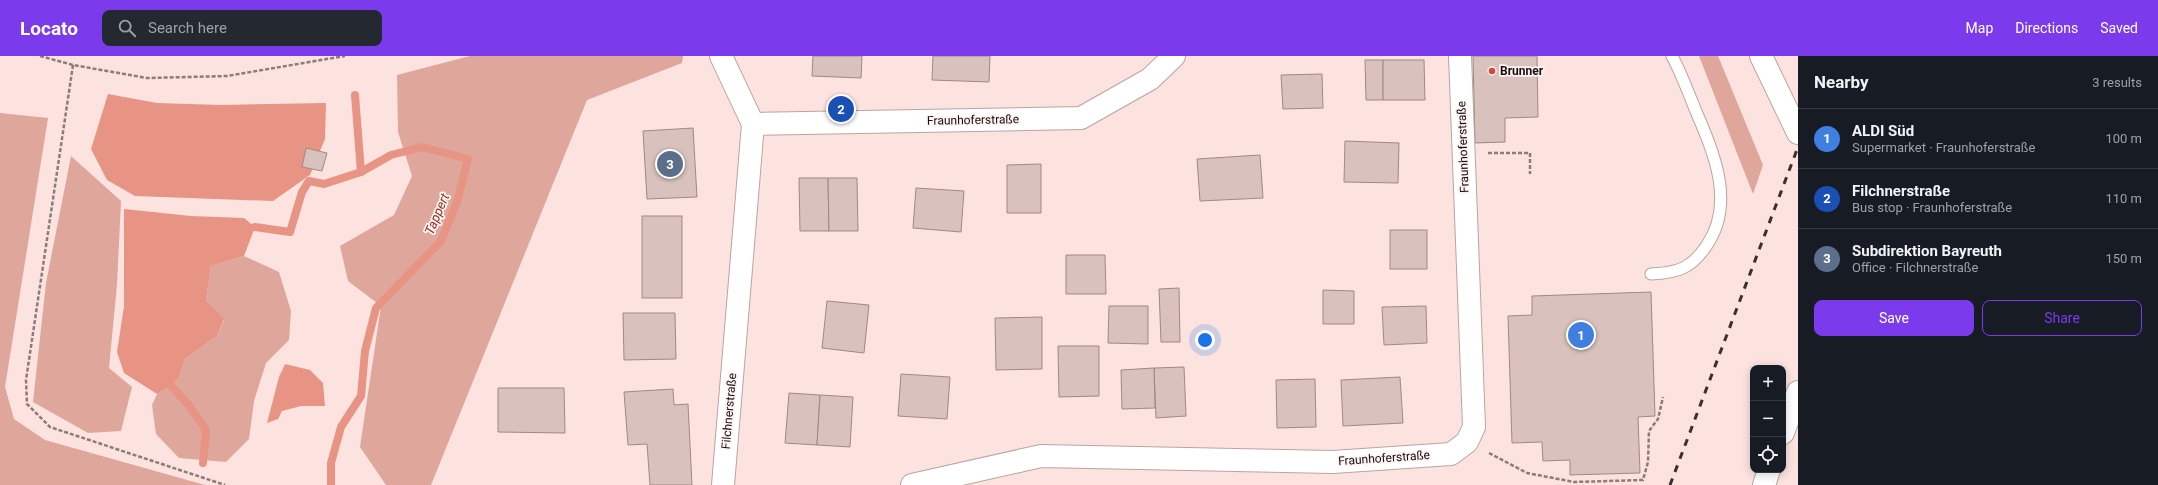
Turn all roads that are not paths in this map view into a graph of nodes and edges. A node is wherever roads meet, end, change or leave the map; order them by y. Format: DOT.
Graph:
graph roads {
  1 [pos="721,56"];
  2 [pos="1174,56"];
  3 [pos="1460,56"];
  4 [pos="1672,56"];
  5 [pos="1761,56"];
  6 [pos="753,124"];
  7 [pos="1798,133"];
  8 [pos="1651,274"];
  9 [pos="1798,392"];
  10 [pos="1786,425"];
  11 [pos="1768,473"];
  12 [pos="723,485"];
  13 [pos="912,485"];
  14 [pos="1764,485"];
  1 -- 6 [label="street, Filchnerstraße"];
  2 -- 6 [label="street, Fraunhoferstraße"];
  3 -- 13 [label="street, Fraunhoferstraße"];
  4 -- 8 [label="lane"];
  5 -- 7 [label="street"];
  6 -- 12 [label="street, Filchnerstraße"];
  9 -- 10 [label="street"];
  11 -- 14 [label="street"];
}
